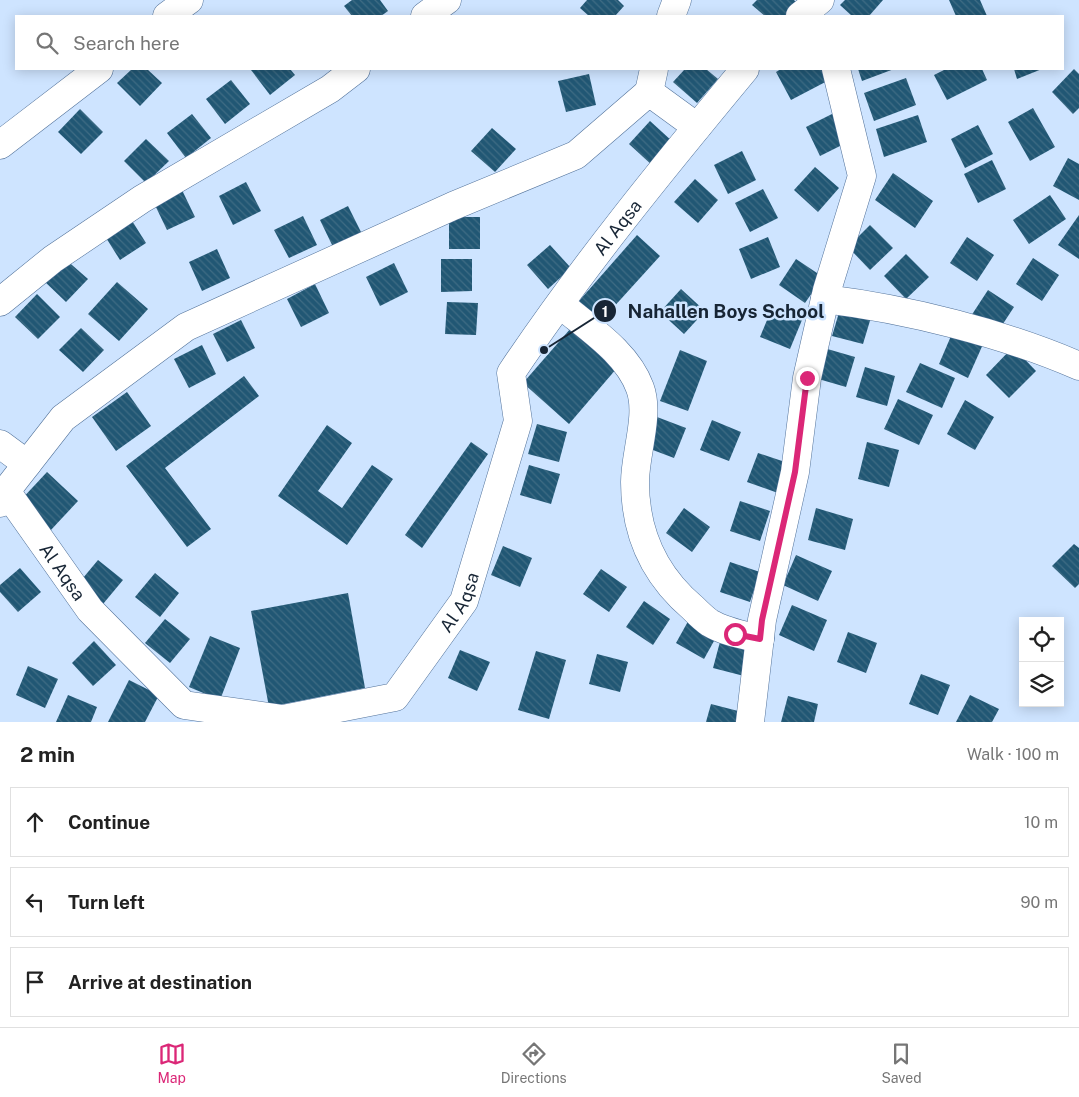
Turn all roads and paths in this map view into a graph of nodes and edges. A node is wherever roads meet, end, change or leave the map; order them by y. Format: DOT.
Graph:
graph roads {
  1 [pos="189,0"];
  2 [pos="447,0"];
  3 [pos="677,0"];
  4 [pos="168,15"];
  5 [pos="426,15"];
  6 [pos="671,15"];
  7 [pos="98,70"];
  8 [pos="355,70"];
  9 [pos="743,70"];
  10 [pos="836,70"];
  11 [pos="652,80"];
  12 [pos="697,127"];
  13 [pos="0,145"];
  14 [pos="825,299"];
  15 [pos="0,302"];
  16 [pos="560,304"];
  17 [pos="1079,366"];
  18 [pos="0,444"];
  19 [pos="27,464"];
  20 [pos="3,497"];
  21 [pos="760,639"];
  22 [pos="314,717"];
  23 [pos="750,722"];
  1 -- 4 [label="street"];
  2 -- 5 [label="street"];
  3 -- 6 [label="street"];
  7 -- 13 [label="street"];
  8 -- 15 [label="street"];
  9 -- 12 [label="street, Al Aqsa"];
  10 -- 14 [label="street"];
  11 -- 12 [label="street"];
  11 -- 19 [label="street"];
  12 -- 16 [label="street, Al Aqsa"];
  14 -- 17 [label="street"];
  14 -- 21 [label="street"];
  16 -- 21 [label="street"];
  16 -- 22 [label="street, Al Aqsa"];
  18 -- 19 [label="street"];
  19 -- 20 [label="street"];
  20 -- 22 [label="street, Al Aqsa"];
  21 -- 23 [label="street"];
}
